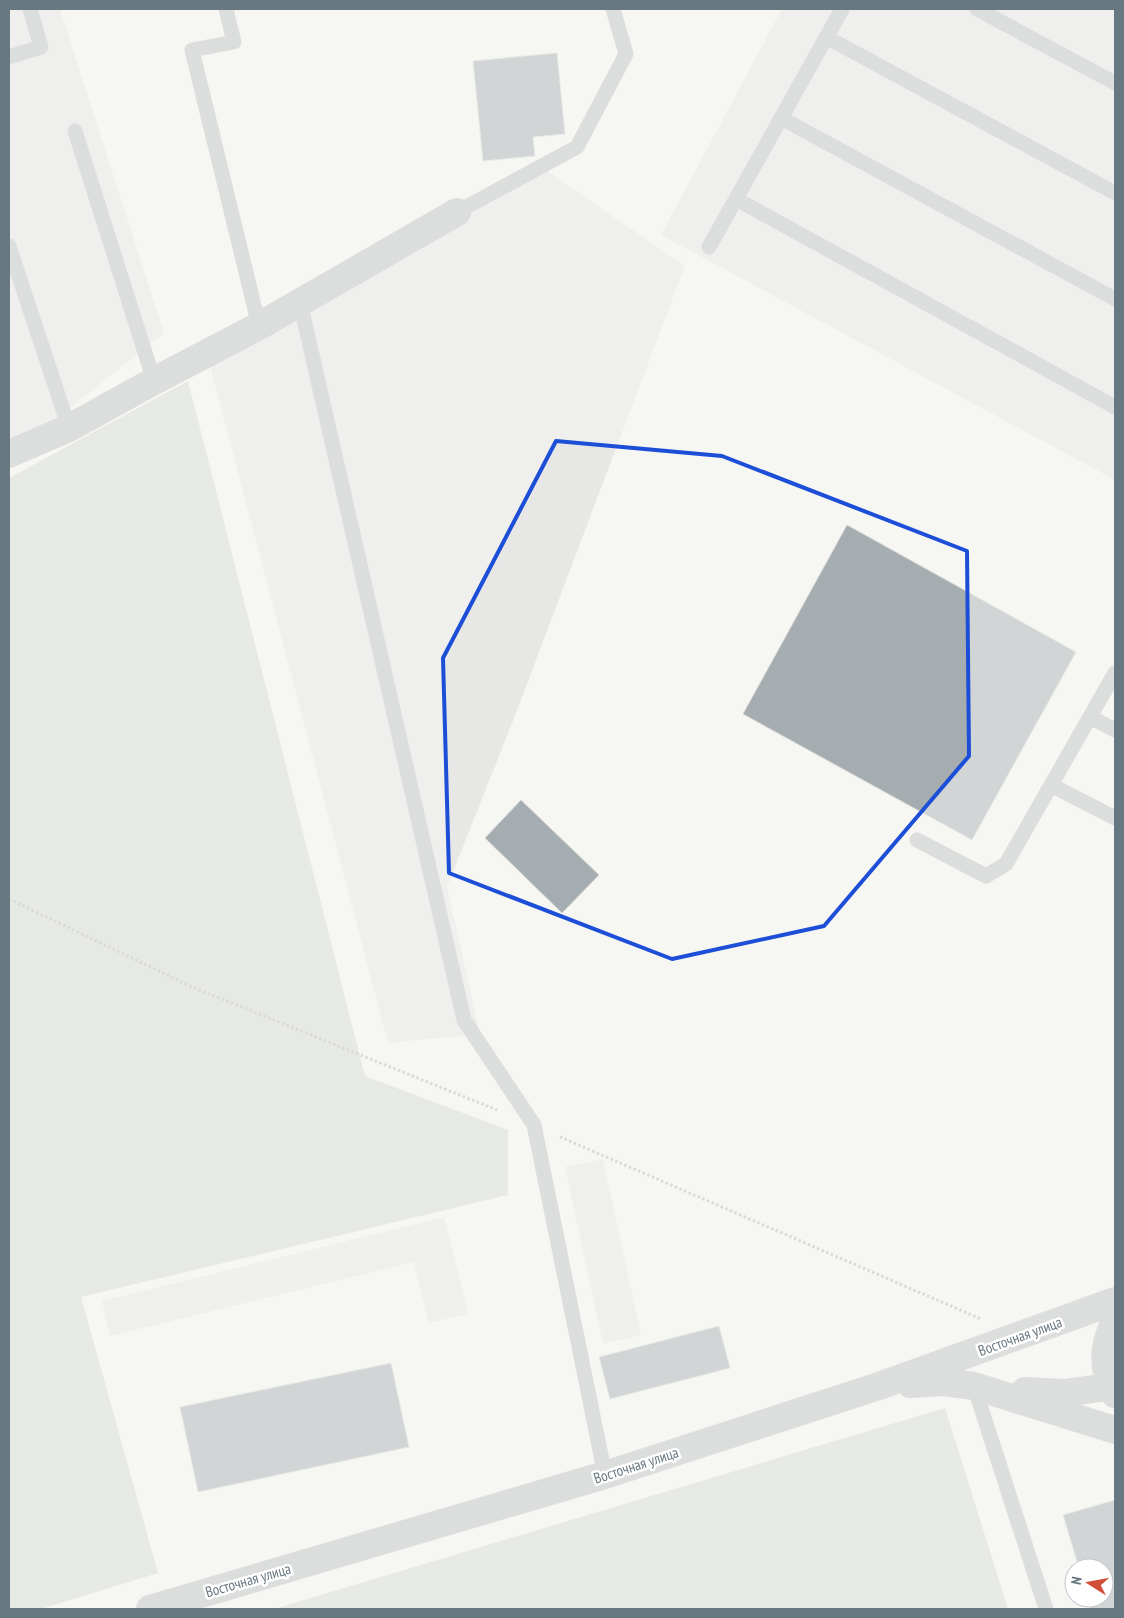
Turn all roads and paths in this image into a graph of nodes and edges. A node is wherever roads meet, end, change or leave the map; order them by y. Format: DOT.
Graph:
graph roads {
  1 [pos="30,9"];
  2 [pos="226,9"];
  3 [pos="613,9"];
  4 [pos="842,9"];
  5 [pos="977,9"];
  6 [pos="826,37"];
  7 [pos="9,57"];
  8 [pos="1115,83"];
  9 [pos="780,118"];
  10 [pos="75,131"];
  11 [pos="1115,194"];
  12 [pos="736,199"];
  13 [pos="457,212"];
  14 [pos="9,246"];
  15 [pos="709,247"];
  16 [pos="1115,299"];
  17 [pos="300,302"];
  18 [pos="259,326"];
  19 [pos="154,381"];
  20 [pos="1115,407"];
  21 [pos="69,428"];
  22 [pos="9,454"];
  23 [pos="1115,673"];
  24 [pos="1090,717"];
  25 [pos="1115,730"];
  26 [pos="1051,785"];
  27 [pos="1115,818"];
  28 [pos="917,840"];
  29 [pos="1115,1317"];
  30 [pos="879,1386"];
  31 [pos="982,1388"];
  32 [pos="1114,1389"];
  33 [pos="1115,1430"];
  34 [pos="604,1475"];
  35 [pos="150,1609"];
  36 [pos="1046,1609"];
  1 -- 7 [label="lane"];
  2 -- 18 [label="lane"];
  3 -- 13 [label="lane"];
  4 -- 6 [label="lane"];
  5 -- 8 [label="lane"];
  6 -- 9 [label="lane"];
  6 -- 11 [label="lane"];
  9 -- 12 [label="lane"];
  9 -- 16 [label="lane"];
  10 -- 19 [label="lane"];
  12 -- 15 [label="lane"];
  12 -- 20 [label="lane"];
  13 -- 17 [label="street"];
  14 -- 21 [label="lane"];
  17 -- 18 [label="street"];
  17 -- 34 [label="lane"];
  18 -- 19 [label="street"];
  19 -- 21 [label="street"];
  21 -- 22 [label="street"];
  23 -- 24 [label="lane"];
  24 -- 25 [label="lane"];
  24 -- 26 [label="lane"];
  26 -- 27 [label="lane"];
  26 -- 28 [label="lane"];
  29 -- 30 [label="street, Восточная улица"];
  29 -- 32 [label="street"];
  30 -- 31 [label="street"];
  30 -- 34 [label="street, Восточная улица"];
  31 -- 32 [label="street"];
  31 -- 33 [label="street"];
  31 -- 36 [label="lane"];
  34 -- 35 [label="street, Восточная улица"];
}
